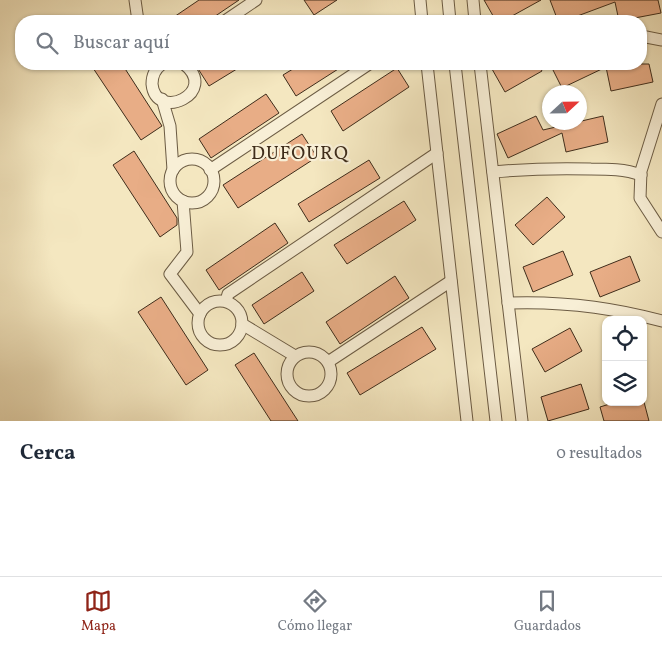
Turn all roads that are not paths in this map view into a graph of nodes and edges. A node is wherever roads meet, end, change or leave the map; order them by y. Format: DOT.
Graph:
graph roads {
  1 [pos="135,0"];
  2 [pos="256,0"];
  3 [pos="420,0"];
  4 [pos="448,0"];
  5 [pos="472,0"];
  6 [pos="137,15"];
  7 [pos="234,15"];
  8 [pos="421,15"];
  9 [pos="449,15"];
  10 [pos="474,15"];
  11 [pos="647,37"];
  12 [pos="662,40"];
  13 [pos="149,70"];
  14 [pos="156,70"];
  15 [pos="190,70"];
  16 [pos="360,70"];
  17 [pos="428,70"];
  18 [pos="456,70"];
  19 [pos="481,70"];
  20 [pos="152,81"];
  21 [pos="162,99"];
  22 [pos="662,104"];
  23 [pos="438,153"];
  24 [pos="173,170"];
  25 [pos="210,170"];
  26 [pos="493,172"];
  27 [pos="641,175"];
  28 [pos="183,201"];
  29 [pos="662,232"];
  30 [pos="451,281"];
  31 [pos="226,302"];
  32 [pos="508,303"];
  33 [pos="200,314"];
  34 [pos="662,321"];
  35 [pos="242,324"];
  36 [pos="295,356"];
  37 [pos="328,362"];
  38 [pos="466,421"];
  39 [pos="496,421"];
  40 [pos="522,421"];
  1 -- 6 [label="street"];
  2 -- 7 [label="street"];
  3 -- 8 [label="street"];
  4 -- 9 [label="street"];
  5 -- 10 [label="street"];
  11 -- 12 [label="street"];
  13 -- 20 [label="street"];
  14 -- 20 [label="street"];
  15 -- 21 [label="street"];
  16 -- 25 [label="street"];
  17 -- 23 [label="street"];
  18 -- 39 [label="street"];
  19 -- 26 [label="street"];
  20 -- 21 [label="street"];
  21 -- 24 [label="street"];
  22 -- 27 [label="street"];
  23 -- 30 [label="street"];
  23 -- 31 [label="street"];
  24 -- 25 [label="street"];
  24 -- 28 [label="street"];
  25 -- 28 [label="street"];
  26 -- 27 [label="street"];
  26 -- 32 [label="street"];
  27 -- 29 [label="street"];
  28 -- 33 [label="street"];
  30 -- 37 [label="street"];
  30 -- 38 [label="street"];
  31 -- 33 [label="street"];
  31 -- 35 [label="street"];
  32 -- 34 [label="street"];
  32 -- 40 [label="street"];
  33 -- 35 [label="street"];
  35 -- 36 [label="street"];
  36 -- 37 [label="street"];
  36 -- 37 [label="street"];
}
